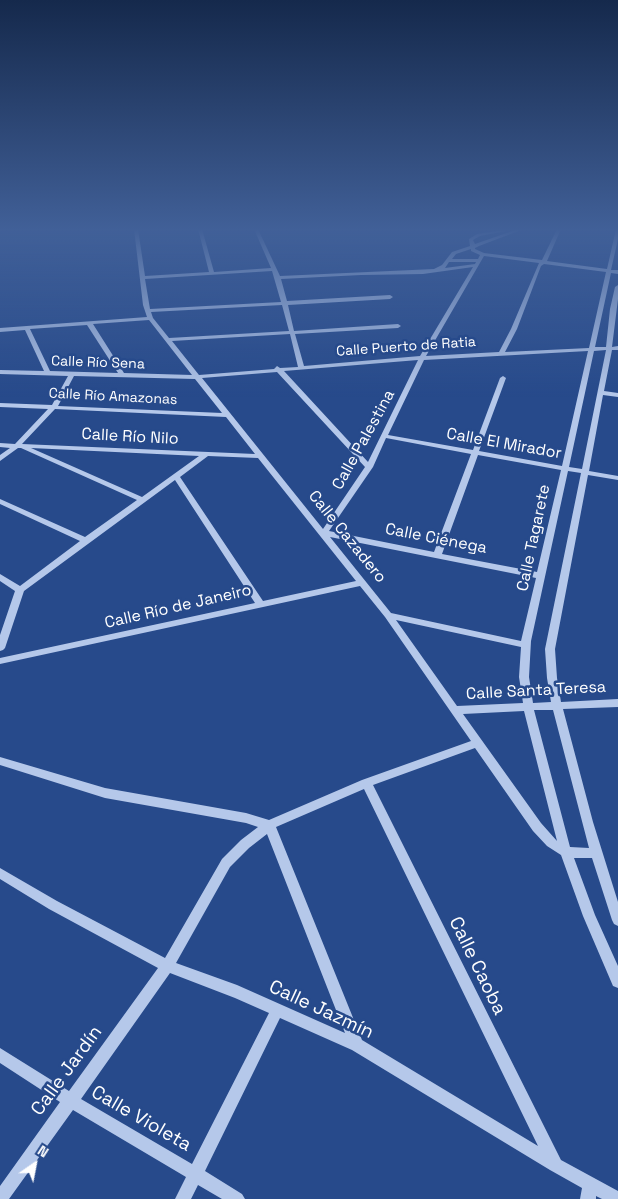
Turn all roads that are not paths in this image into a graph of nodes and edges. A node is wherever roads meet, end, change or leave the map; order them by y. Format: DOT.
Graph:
graph roads {
  1 [pos="143,285"];
  2 [pos="279,285"];
  3 [pos="464,285"];
  4 [pos="532,285"];
  5 [pos="606,285"];
  6 [pos="618,287"];
  7 [pos="390,297"];
  8 [pos="283,303"];
  9 [pos="601,307"];
  10 [pos="613,309"];
  11 [pos="148,311"];
  12 [pos="150,318"];
  13 [pos="89,323"];
  14 [pos="398,326"];
  15 [pos="27,328"];
  16 [pos="0,330"];
  17 [pos="292,332"];
  18 [pos="167,340"];
  19 [pos="592,348"];
  20 [pos="613,348"];
  21 [pos="501,354"];
  22 [pos="422,358"];
  23 [pos="301,367"];
  24 [pos="277,368"];
  25 [pos="0,372"];
  26 [pos="48,374"];
  27 [pos="71,375"];
  28 [pos="123,376"];
  29 [pos="196,377"];
  30 [pos="503,378"];
  31 [pos="600,393"];
  32 [pos="618,394"];
  33 [pos="0,405"];
  34 [pos="54,407"];
  35 [pos="226,415"];
  36 [pos="385,436"];
  37 [pos="0,445"];
  38 [pos="18,445"];
  39 [pos="475,453"];
  40 [pos="206,454"];
  41 [pos="259,456"];
  42 [pos="0,459"];
  43 [pos="368,467"];
  44 [pos="564,469"];
  45 [pos="584,472"];
  46 [pos="176,476"];
  47 [pos="618,478"];
  48 [pos="143,500"];
  49 [pos="0,501"];
  50 [pos="324,533"];
  51 [pos="84,540"];
  52 [pos="437,555"];
  53 [pos="541,576"];
  54 [pos="3,580"];
  55 [pos="362,583"];
  56 [pos="20,590"];
  57 [pos="260,604"];
  58 [pos="388,615"];
  59 [pos="526,645"];
  60 [pos="0,648"];
  61 [pos="0,661"];
  62 [pos="618,703"];
  63 [pos="556,705"];
  64 [pos="528,706"];
  65 [pos="454,710"];
  66 [pos="476,744"];
  67 [pos="0,761"];
  68 [pos="366,783"];
  69 [pos="270,826"];
  70 [pos="566,853"];
  71 [pos="595,853"];
  72 [pos="0,873"];
  73 [pos="618,920"];
  74 [pos="167,966"];
  75 [pos="618,981"];
  76 [pos="277,1010"];
  77 [pos="357,1045"];
  78 [pos="0,1055"];
  79 [pos="71,1101"];
  80 [pos="555,1165"];
  81 [pos="195,1173"];
  82 [pos="589,1192"];
  83 [pos="0,1199"];
  84 [pos="183,1199"];
  85 [pos="237,1199"];
  86 [pos="618,1199"];
  1 -- 11 [label="street, Calle Cazadero"];
  2 -- 8 [label="street"];
  3 -- 22 [label="street, Calle Palestina"];
  4 -- 21 [label="street"];
  5 -- 9 [label="street, Calle Tagarete"];
  6 -- 10 [label="street"];
  7 -- 8 [label="street"];
  8 -- 11 [label="street"];
  8 -- 17 [label="street"];
  9 -- 10 [label="street"];
  9 -- 19 [label="street, Calle Tagarete"];
  10 -- 20 [label="street"];
  11 -- 12 [label="street, Calle Cazadero"];
  12 -- 13 [label="street"];
  12 -- 18 [label="street, Calle Cazadero"];
  13 -- 15 [label="street"];
  13 -- 28 [label="street"];
  14 -- 17 [label="street"];
  15 -- 16 [label="street"];
  15 -- 26 [label="street"];
  17 -- 18 [label="street"];
  17 -- 23 [label="street"];
  18 -- 29 [label="street, Calle Cazadero"];
  19 -- 20 [label="street, Calle Puerto de Ratia"];
  19 -- 21 [label="street, Calle Puerto de Ratia"];
  19 -- 44 [label="street, Calle Tagarete"];
  20 -- 31 [label="street"];
  21 -- 22 [label="street, Calle Puerto de Ratia"];
  22 -- 23 [label="street, Calle Puerto de Ratia"];
  22 -- 36 [label="street, Calle Palestina"];
  23 -- 24 [label="street, Calle Puerto de Ratia"];
  24 -- 29 [label="street, Calle Puerto de Ratia"];
  24 -- 43 [label="street"];
  25 -- 26 [label="street, Calle Río Sena"];
  26 -- 27 [label="street, Calle Río Sena"];
  27 -- 28 [label="street, Calle Río Sena"];
  27 -- 34 [label="street"];
  28 -- 29 [label="street, Calle Río Sena"];
  29 -- 35 [label="street, Calle Cazadero"];
  30 -- 39 [label="street"];
  31 -- 32 [label="street"];
  31 -- 45 [label="street"];
  33 -- 34 [label="street, Calle Río Amazonas"];
  34 -- 35 [label="street, Calle Río Amazonas"];
  34 -- 38 [label="street"];
  35 -- 41 [label="street, Calle Cazadero"];
  36 -- 39 [label="street, Calle El Mirador"];
  36 -- 43 [label="street, Calle Palestina"];
  37 -- 38 [label="street, Calle Río Nilo"];
  38 -- 40 [label="street, Calle Río Nilo"];
  38 -- 42 [label="street"];
  38 -- 48 [label="street"];
  39 -- 44 [label="street, Calle El Mirador"];
  39 -- 52 [label="street"];
  40 -- 41 [label="street, Calle Río Nilo"];
  40 -- 46 [label="street"];
  41 -- 50 [label="street, Calle Cazadero"];
  43 -- 50 [label="street, Calle Palestina"];
  44 -- 45 [label="street, Calle El Mirador"];
  44 -- 53 [label="street, Calle Tagarete"];
  45 -- 47 [label="street, Calle El Mirador"];
  45 -- 63 [label="street"];
  46 -- 48 [label="street"];
  46 -- 57 [label="street"];
  48 -- 51 [label="street"];
  49 -- 51 [label="street"];
  50 -- 52 [label="street, Calle Ciénega"];
  50 -- 55 [label="street, Calle Cazadero"];
  51 -- 56 [label="street"];
  52 -- 53 [label="street, Calle Ciénega"];
  53 -- 59 [label="street, Calle Tagarete"];
  54 -- 56 [label="street"];
  55 -- 57 [label="street, Calle Río de Janeiro"];
  55 -- 58 [label="street, Calle Cazadero"];
  56 -- 60 [label="street"];
  57 -- 61 [label="street, Calle Río de Janeiro"];
  58 -- 59 [label="street"];
  58 -- 65 [label="street, Calle Cazadero"];
  59 -- 64 [label="street, Calle Tagarete"];
  62 -- 63 [label="street, Calle Santa Teresa"];
  63 -- 64 [label="street, Calle Santa Teresa"];
  63 -- 71 [label="street"];
  64 -- 65 [label="street, Calle Santa Teresa"];
  64 -- 70 [label="street, Calle Tagarete"];
  65 -- 66 [label="street, Calle Cazadero"];
  66 -- 68 [label="street, Calle Jardín"];
  66 -- 70 [label="street, Calle Cazadero"];
  67 -- 69 [label="street"];
  68 -- 69 [label="street, Calle Jardín"];
  68 -- 80 [label="street, Calle Caoba"];
  69 -- 74 [label="street, Calle Jardín"];
  69 -- 77 [label="street"];
  70 -- 71 [label="street"];
  70 -- 75 [label="street"];
  71 -- 73 [label="street"];
  72 -- 74 [label="street, Calle Jazmín"];
  74 -- 76 [label="street, Calle Jazmín"];
  74 -- 79 [label="street, Calle Jardín"];
  76 -- 77 [label="street, Calle Jazmín"];
  76 -- 81 [label="street"];
  77 -- 80 [label="street, Calle Jazmín"];
  78 -- 79 [label="street, Calle Violeta"];
  79 -- 81 [label="street, Calle Violeta"];
  79 -- 83 [label="street, Calle Jardín"];
  80 -- 82 [label="street, Calle Jazmín"];
  81 -- 84 [label="street"];
  81 -- 85 [label="street, Calle Violeta"];
  82 -- 86 [label="street, Calle Jazmín"];
}
